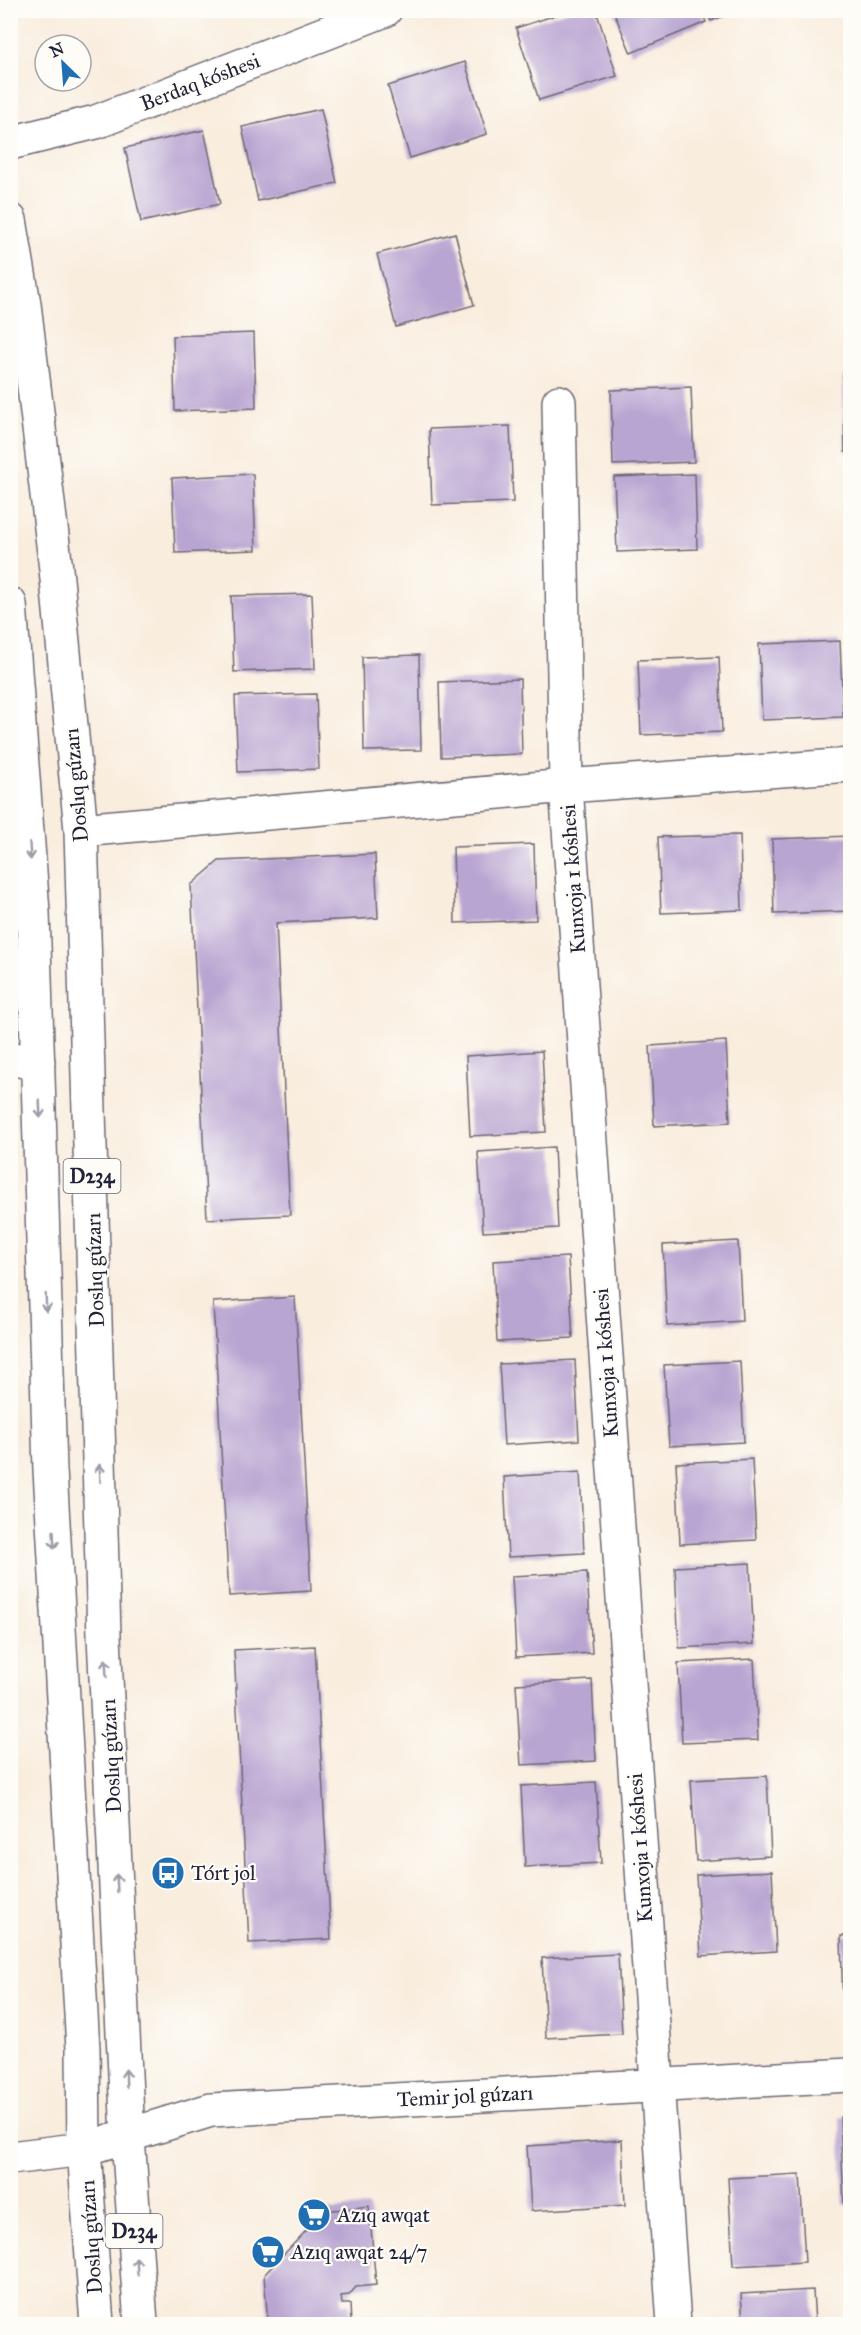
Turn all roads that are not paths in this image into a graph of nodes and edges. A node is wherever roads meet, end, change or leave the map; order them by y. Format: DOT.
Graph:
graph roads {
  1 [pos="385,10"];
  2 [pos="10,143"];
  3 [pos="10,220"];
  4 [pos="559,402"];
  5 [pos="10,604"];
  6 [pos="850,765"];
  7 [pos="566,786"];
  8 [pos="81,830"];
  9 [pos="24,1060"];
  10 [pos="850,2075"];
  11 [pos="656,2085"];
  12 [pos="128,2137"];
  13 [pos="84,2149"];
  14 [pos="10,2158"];
  15 [pos="97,2325"];
  16 [pos="141,2325"];
  17 [pos="674,2325"];
  1 -- 2 [label="street, Berdaq kóshesi"];
  3 -- 8 [label="street, Doslıq gúzarı / D234"];
  4 -- 7 [label="street, Kunxoja 1 kóshesi"];
  5 -- 9 [label="street, Doslıq gúzarı / D234, one-way"];
  6 -- 7 [label="street"];
  7 -- 8 [label="street"];
  7 -- 11 [label="street, Kunxoja 1 kóshesi"];
  12 -- 8 [label="street, Doslıq gúzarı / D234, one-way"];
  9 -- 13 [label="street, Doslıq gúzarı / D234, one-way"];
  10 -- 11 [label="street, Temir jol gúzarı"];
  11 -- 12 [label="street, Temir jol gúzarı"];
  11 -- 17 [label="street, Kunxoja 1 kóshesi"];
  12 -- 13 [label="street, Temir jol gúzarı"];
  16 -- 12 [label="street, Doslıq gúzarı / D234, one-way"];
  13 -- 14 [label="street, Temir jol gúzarı"];
  13 -- 15 [label="street, Doslıq gúzarı / D234"];
}
